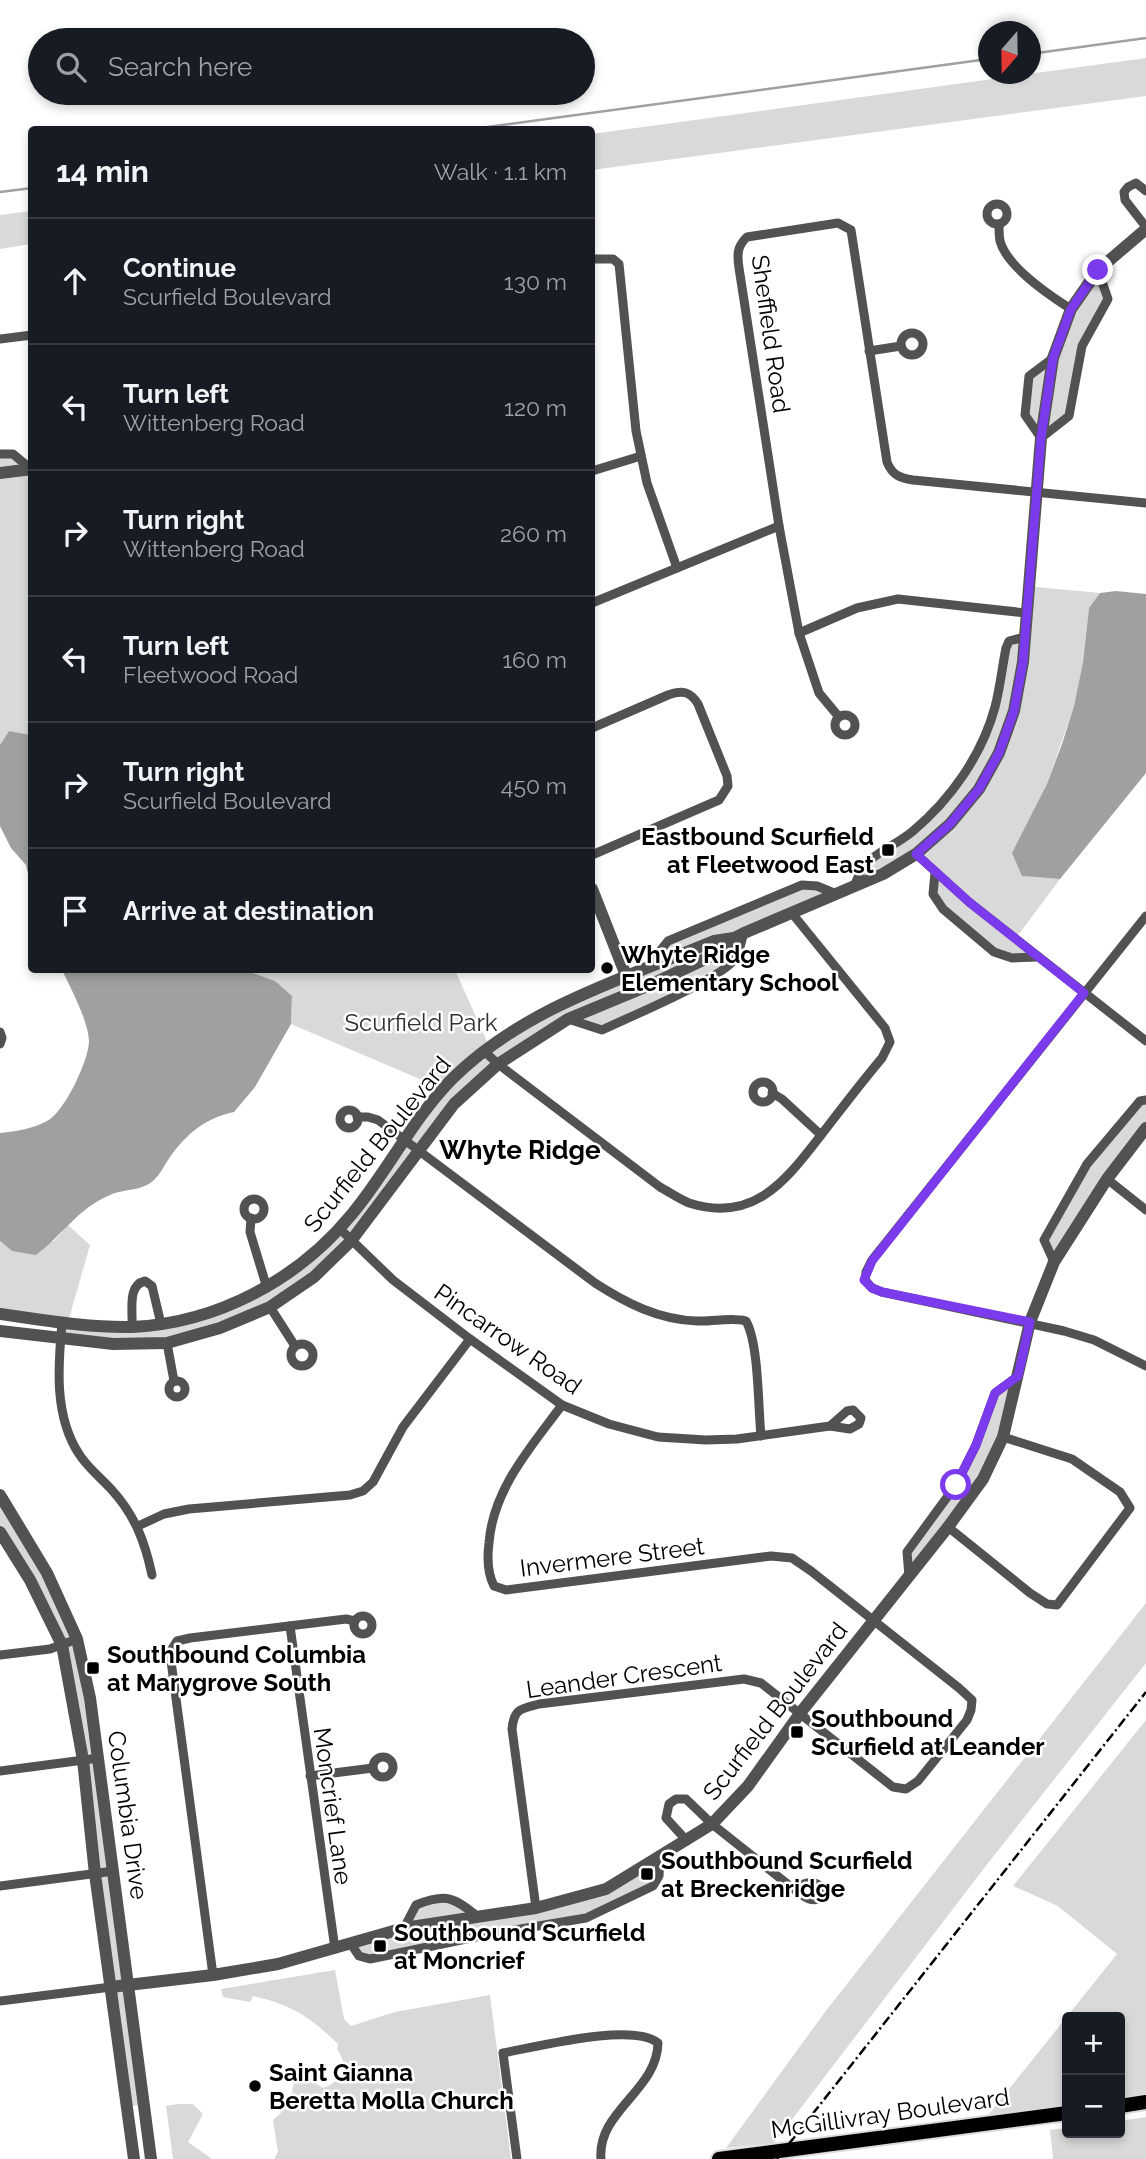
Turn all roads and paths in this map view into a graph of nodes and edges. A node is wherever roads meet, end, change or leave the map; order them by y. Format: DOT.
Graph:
graph roads {
  1 [pos="1146,191"];
  2 [pos="999,224"];
  3 [pos="1146,228"];
  4 [pos="595,259"];
  5 [pos="1098,270"];
  6 [pos="1071,309"];
  7 [pos="28,336"];
  8 [pos="0,339"];
  9 [pos="901,346"];
  10 [pos="869,351"];
  11 [pos="1053,358"];
  12 [pos="1041,438"];
  13 [pos="0,454"];
  14 [pos="641,456"];
  15 [pos="28,466"];
  16 [pos="28,469"];
  17 [pos="595,470"];
  18 [pos="0,473"];
  19 [pos="1037,491"];
  20 [pos="1146,503"];
  21 [pos="779,526"];
  22 [pos="677,568"];
  23 [pos="595,602"];
  24 [pos="1026,613"];
  25 [pos="799,632"];
  26 [pos="1025,637"];
  27 [pos="839,717"];
  28 [pos="595,727"];
  29 [pos="595,854"];
  30 [pos="916,854"];
  31 [pos="935,873"];
  32 [pos="855,884"];
  33 [pos="834,893"];
  34 [pos="595,897"];
  35 [pos="791,912"];
  36 [pos="1146,916"];
  37 [pos="740,935"];
  38 [pos="1037,957"];
  39 [pos="655,965"];
  40 [pos="626,976"];
  41 [pos="633,992"];
  42 [pos="1084,993"];
  43 [pos="568,1019"];
  44 [pos="0,1032"];
  45 [pos="1146,1041"];
  46 [pos="0,1044"];
  47 [pos="484,1051"];
  48 [pos="498,1065"];
  49 [pos="772,1093"];
  50 [pos="1146,1100"];
  51 [pos="357,1117"];
  52 [pos="1146,1128"];
  53 [pos="821,1135"];
  54 [pos="405,1140"];
  55 [pos="420,1151"];
  56 [pos="1107,1179"];
  57 [pos="1146,1210"];
  58 [pos="251,1218"];
  59 [pos="339,1228"];
  60 [pos="351,1241"];
  61 [pos="1054,1262"];
  62 [pos="267,1288"];
  63 [pos="270,1307"];
  64 [pos="0,1314"];
  65 [pos="1030,1322"];
  66 [pos="62,1323"];
  67 [pos="161,1324"];
  68 [pos="132,1326"];
  69 [pos="2,1332"];
  70 [pos="61,1339"];
  71 [pos="470,1339"];
  72 [pos="167,1343"];
  73 [pos="295,1346"];
  74 [pos="1146,1366"];
  75 [pos="1018,1376"];
  76 [pos="174,1381"];
  77 [pos="562,1405"];
  78 [pos="830,1426"];
  79 [pos="761,1436"];
  80 [pos="1003,1437"];
  81 [pos="0,1495"];
  82 [pos="4,1511"];
  83 [pos="138,1526"];
  84 [pos="948,1527"];
  85 [pos="0,1532"];
  86 [pos="152,1575"];
  87 [pos="909,1576"];
  88 [pos="874,1619"];
  89 [pos="355,1620"];
  90 [pos="290,1626"];
  91 [pos="77,1639"];
  92 [pos="62,1646"];
  93 [pos="0,1656"];
  94 [pos="801,1712"];
  95 [pos="99,1758"];
  96 [pos="83,1760"];
  97 [pos="373,1768"];
  98 [pos="0,1771"];
  99 [pos="310,1776"];
  100 [pos="712,1824"];
  101 [pos="687,1841"];
  102 [pos="660,1858"];
  103 [pos="114,1871"];
  104 [pos="95,1874"];
  105 [pos="0,1886"];
  106 [pos="795,1890"];
  107 [pos="536,1908"];
  108 [pos="477,1916"];
  109 [pos="404,1928"];
  110 [pos="351,1944"];
  111 [pos="335,1948"];
  112 [pos="213,1975"];
  113 [pos="130,1985"];
  114 [pos="111,1987"];
  115 [pos="0,2001"];
  116 [pos="1146,2102"];
  117 [pos="1125,2105"];
  118 [pos="1062,2113"];
  119 [pos="134,2159"];
  120 [pos="151,2159"];
  121 [pos="517,2159"];
  122 [pos="601,2159"];
  123 [pos="719,2159"];
  1 -- 3 [label="street"];
  2 -- 6 [label="street"];
  3 -- 5 [label="street, Scurfield Boulevard"];
  4 -- 14 [label="street"];
  5 -- 6 [label="street, Scurfield Boulevard"];
  5 -- 12 [label="street"];
  6 -- 11 [label="street, Scurfield Boulevard"];
  7 -- 8 [label="street"];
  9 -- 10 [label="street"];
  10 -- 19 [label="street, Sheffield Road"];
  10 -- 21 [label="street, Sheffield Road"];
  11 -- 12 [label="street, Scurfield Boulevard"];
  11 -- 12 [label="street, Scurfield Boulevard"];
  12 -- 19 [label="street, Scurfield Boulevard"];
  13 -- 15 [label="street"];
  14 -- 17 [label="street"];
  14 -- 22 [label="street"];
  16 -- 18 [label="street"];
  19 -- 20 [label="street"];
  19 -- 24 [label="street, Scurfield Boulevard"];
  21 -- 22 [label="street"];
  21 -- 25 [label="street, Sheffield Road"];
  22 -- 23 [label="street"];
  24 -- 25 [label="street"];
  24 -- 26 [label="street, Scurfield Boulevard"];
  25 -- 27 [label="street, Sheffield Road"];
  26 -- 30 [label="street, Scurfield Boulevard"];
  26 -- 32 [label="street"];
  28 -- 29 [label="street"];
  30 -- 31 [label="street"];
  30 -- 32 [label="street, Scurfield Boulevard"];
  31 -- 38 [label="street"];
  31 -- 38 [label="street"];
  32 -- 33 [label="street, Scurfield Boulevard"];
  33 -- 35 [label="street, Scurfield Boulevard"];
  33 -- 39 [label="street"];
  34 -- 40 [label="street"];
  35 -- 37 [label="street, Scurfield Boulevard"];
  35 -- 53 [label="street"];
  36 -- 42 [label="street"];
  37 -- 39 [label="street, Scurfield Boulevard"];
  37 -- 41 [label="street, Scurfield Boulevard"];
  37 -- 43 [label="street"];
  38 -- 42 [label="street"];
  39 -- 40 [label="street, Scurfield Boulevard"];
  40 -- 41 [label="street"];
  40 -- 47 [label="street, Scurfield Boulevard"];
  41 -- 43 [label="street, Scurfield Boulevard"];
  42 -- 45 [label="street"];
  42 -- 65 [label="street"];
  43 -- 48 [label="street, Scurfield Boulevard"];
  44 -- 46 [label="street"];
  47 -- 48 [label="street"];
  47 -- 54 [label="street, Scurfield Boulevard"];
  48 -- 53 [label="street"];
  48 -- 55 [label="street, Scurfield Boulevard"];
  49 -- 53 [label="street"];
  50 -- 61 [label="street"];
  51 -- 54 [label="street"];
  52 -- 56 [label="street, Scurfield Boulevard"];
  54 -- 55 [label="street"];
  54 -- 59 [label="street, Scurfield Boulevard"];
  55 -- 60 [label="street, Scurfield Boulevard"];
  55 -- 79 [label="street"];
  56 -- 57 [label="street"];
  56 -- 61 [label="street, Scurfield Boulevard"];
  58 -- 62 [label="street"];
  59 -- 60 [label="street, Pincarrow Road"];
  59 -- 62 [label="street, Scurfield Boulevard"];
  60 -- 63 [label="street, Scurfield Boulevard"];
  60 -- 71 [label="street, Pincarrow Road"];
  61 -- 65 [label="street, Scurfield Boulevard"];
  62 -- 67 [label="street, Scurfield Boulevard"];
  63 -- 72 [label="street, Scurfield Boulevard"];
  63 -- 73 [label="street"];
  64 -- 66 [label="street, Scurfield Boulevard"];
  65 -- 74 [label="street"];
  65 -- 75 [label="street, Scurfield Boulevard"];
  66 -- 68 [label="street, Scurfield Boulevard"];
  66 -- 70 [label="street"];
  67 -- 68 [label="street, Scurfield Boulevard"];
  67 -- 68 [label="street"];
  69 -- 70 [label="street, Scurfield Boulevard"];
  70 -- 72 [label="street, Scurfield Boulevard"];
  70 -- 83 [label="street"];
  71 -- 77 [label="street, Pincarrow Road"];
  71 -- 83 [label="street"];
  72 -- 76 [label="street"];
  75 -- 80 [label="street, Scurfield Boulevard"];
  75 -- 87 [label="street"];
  77 -- 79 [label="street, Pincarrow Road"];
  77 -- 88 [label="street, Invermere Street"];
  78 -- 79 [label="street, Pincarrow Road"];
  80 -- 84 [label="street, Scurfield Boulevard"];
  80 -- 84 [label="street"];
  81 -- 82 [label="street, Columbia Drive"];
  82 -- 91 [label="street, Columbia Drive"];
  83 -- 86 [label="street"];
  84 -- 87 [label="street, Scurfield Boulevard"];
  85 -- 92 [label="street, Columbia Drive"];
  87 -- 88 [label="street, Scurfield Boulevard"];
  88 -- 94 [label="street, Scurfield Boulevard"];
  88 -- 94 [label="street"];
  89 -- 90 [label="street"];
  90 -- 99 [label="street, Moncrief Lane"];
  90 -- 112 [label="street"];
  91 -- 92 [label="street"];
  91 -- 95 [label="street, Columbia Drive"];
  92 -- 93 [label="street"];
  92 -- 96 [label="street, Columbia Drive"];
  94 -- 100 [label="street, Scurfield Boulevard"];
  94 -- 107 [label="street, Leander Crescent"];
  95 -- 96 [label="street"];
  95 -- 103 [label="street, Columbia Drive"];
  96 -- 98 [label="street"];
  96 -- 104 [label="street, Columbia Drive"];
  97 -- 99 [label="street"];
  99 -- 111 [label="street, Moncrief Lane"];
  100 -- 101 [label="street, Scurfield Boulevard"];
  100 -- 101 [label="street"];
  100 -- 106 [label="street"];
  101 -- 102 [label="street, Scurfield Boulevard"];
  102 -- 107 [label="street, Scurfield Boulevard"];
  102 -- 110 [label="street"];
  103 -- 104 [label="street"];
  103 -- 113 [label="street, Columbia Drive"];
  104 -- 105 [label="street"];
  104 -- 114 [label="street, Columbia Drive"];
  107 -- 108 [label="street, Scurfield Boulevard"];
  108 -- 109 [label="street, Scurfield Boulevard"];
  108 -- 109 [label="street"];
  109 -- 110 [label="street, Scurfield Boulevard"];
  110 -- 111 [label="street, Scurfield Boulevard"];
  111 -- 112 [label="street, Scurfield Boulevard"];
  112 -- 113 [label="street, Scurfield Boulevard"];
  113 -- 114 [label="street, Scurfield Boulevard"];
  113 -- 120 [label="street, Columbia Drive"];
  114 -- 115 [label="street"];
  114 -- 119 [label="street, Columbia Drive"];
  116 -- 117 [label="main road"];
  118 -- 123 [label="main road, McGillivray Boulevard"];
  121 -- 122 [label="street"];
}
